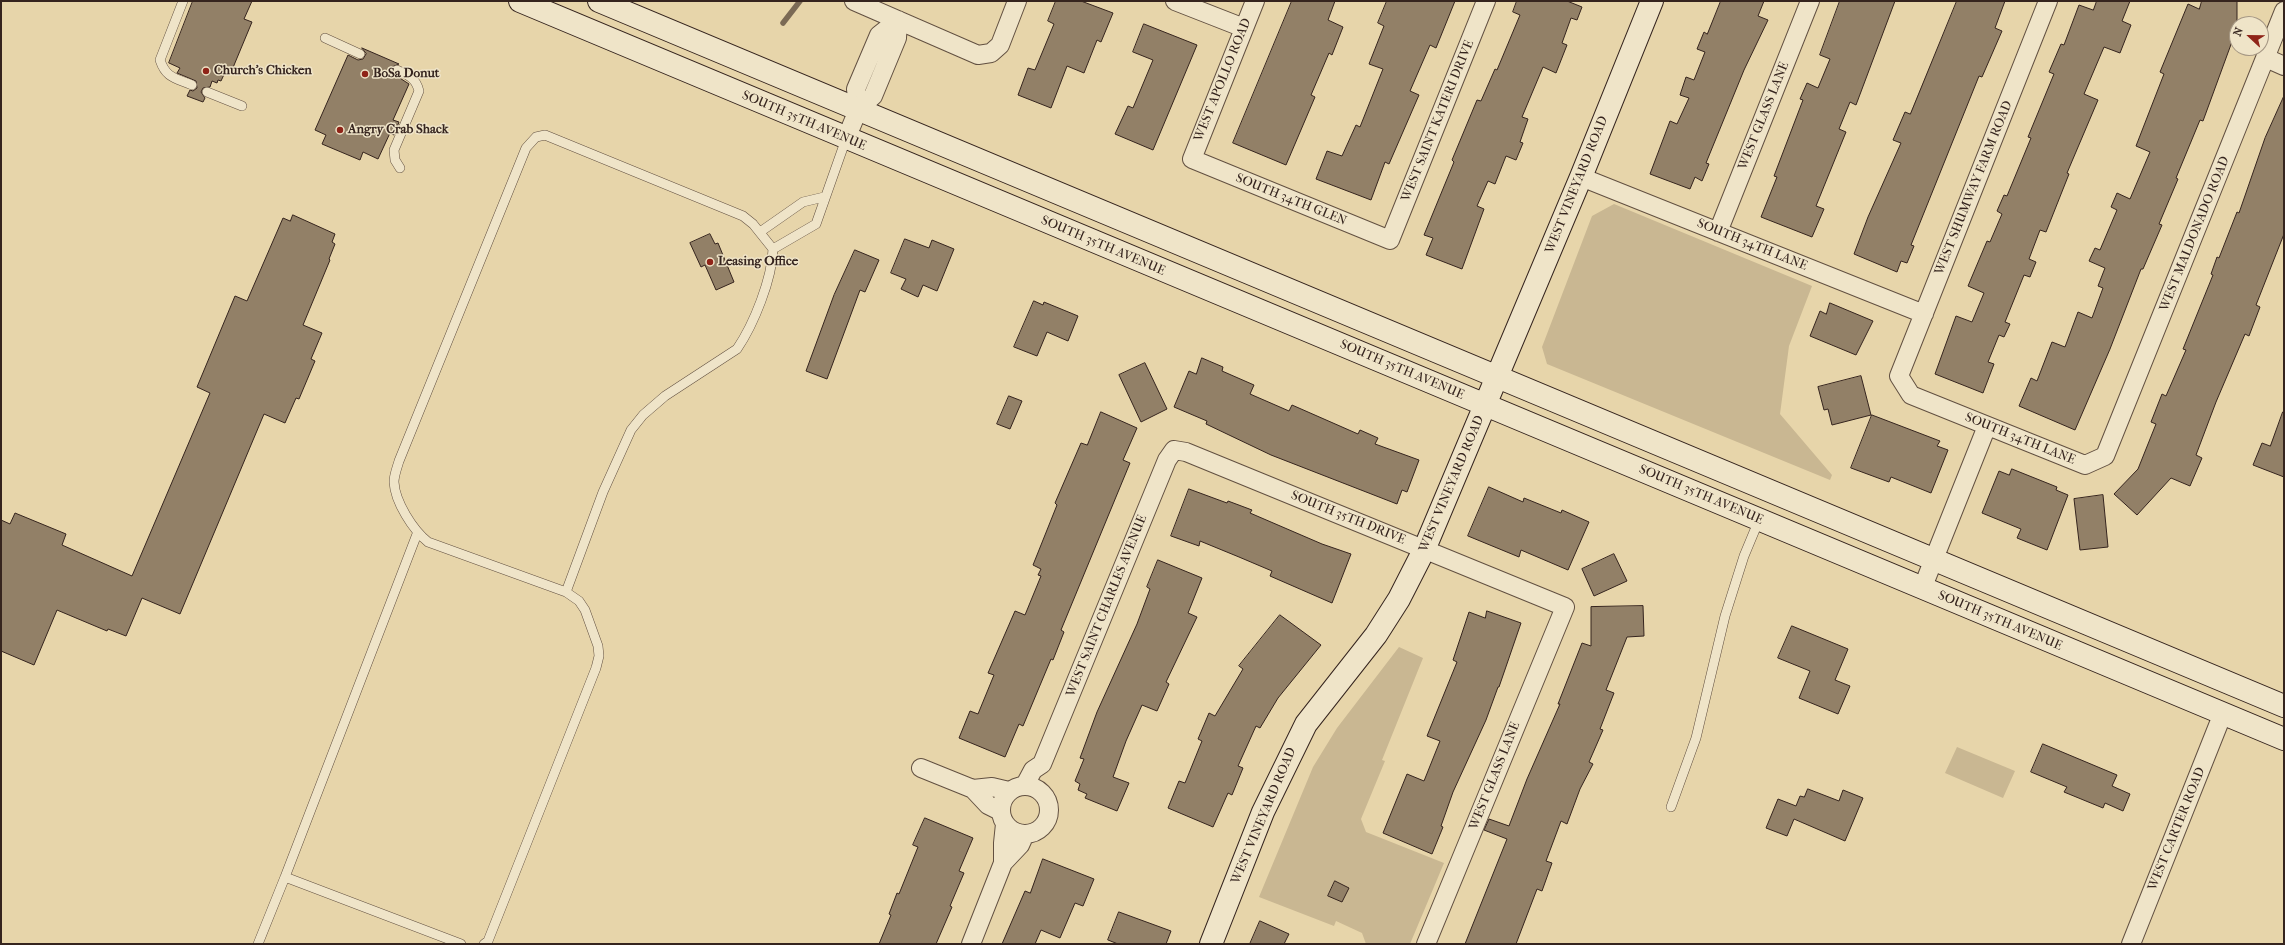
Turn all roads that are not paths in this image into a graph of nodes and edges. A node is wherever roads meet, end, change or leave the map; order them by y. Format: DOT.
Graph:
graph roads {
  1 [pos="183,1"];
  2 [pos="520,1"];
  3 [pos="598,1"];
  4 [pos="854,1"];
  5 [pos="1018,1"];
  6 [pos="1175,1"];
  7 [pos="1255,1"];
  8 [pos="1486,1"];
  9 [pos="1652,1"];
  10 [pos="1810,1"];
  11 [pos="2048,1"];
  12 [pos="2284,11"];
  13 [pos="898,20"];
  14 [pos="1244,28"];
  15 [pos="325,38"];
  16 [pos="360,54"];
  17 [pos="2266,58"];
  18 [pos="2284,66"];
  19 [pos="397,70"];
  20 [pos="192,85"];
  21 [pos="208,92"];
  22 [pos="242,106"];
  23 [pos="858,110"];
  24 [pos="846,139"];
  25 [pos="1192,159"];
  26 [pos="400,168"];
  27 [pos="1581,177"];
  28 [pos="824,197"];
  29 [pos="760,232"];
  30 [pos="1718,232"];
  31 [pos="1390,240"];
  32 [pos="773,249"];
  33 [pos="1924,314"];
  34 [pos="1898,376"];
  35 [pos="1498,377"];
  36 [pos="1486,405"];
  37 [pos="1987,426"];
  38 [pos="1174,450"];
  39 [pos="2105,456"];
  40 [pos="1759,520"];
  41 [pos="417,534"];
  42 [pos="1424,550"];
  43 [pos="1934,559"];
  44 [pos="1922,589"];
  45 [pos="566,592"];
  46 [pos="1565,607"];
  47 [pos="2284,706"];
  48 [pos="2223,713"];
  49 [pos="2284,739"];
  50 [pos="1042,764"];
  51 [pos="921,768"];
  52 [pos="1017,788"];
  53 [pos="973,789"];
  54 [pos="1042,792"];
  55 [pos="1671,807"];
  56 [pos="1003,818"];
  57 [pos="1025,834"];
  58 [pos="1003,862"];
  59 [pos="285,877"];
  60 [pos="258,944"];
  61 [pos="462,944"];
  62 [pos="484,944"];
  63 [pos="971,944"];
  64 [pos="1211,944"];
  65 [pos="1426,944"];
  66 [pos="2131,944"];
  1 -- 20 [label="lane"];
  2 -- 24 [label="main road, SOUTH 35TH AVENUE"];
  3 -- 23 [label="main road"];
  4 -- 13 [label="street"];
  5 -- 13 [label="street"];
  6 -- 14 [label="street"];
  7 -- 14 [label="street, WEST APOLLO ROAD"];
  8 -- 31 [label="street, WEST SAINT KATERI DRIVE"];
  9 -- 27 [label="main road, WEST VINEYARD ROAD"];
  10 -- 30 [label="street, WEST GLASS LANE"];
  11 -- 33 [label="street, WEST SHUMWAY FARM ROAD"];
  12 -- 17 [label="street, WEST MALDONADO ROAD"];
  13 -- 23 [label="street"];
  14 -- 25 [label="street, WEST APOLLO ROAD"];
  15 -- 16 [label="lane"];
  17 -- 18 [label="street"];
  17 -- 39 [label="street, WEST MALDONADO ROAD"];
  19 -- 26 [label="lane"];
  21 -- 22 [label="lane"];
  23 -- 24 [label="street"];
  23 -- 35 [label="main road"];
  24 -- 28 [label="lane"];
  24 -- 36 [label="main road, SOUTH 35TH AVENUE"];
  25 -- 31 [label="street, SOUTH 34TH GLEN"];
  27 -- 30 [label="street, SOUTH 34TH LANE"];
  27 -- 35 [label="main road, WEST VINEYARD ROAD"];
  28 -- 29 [label="lane"];
  28 -- 32 [label="lane"];
  29 -- 32 [label="lane"];
  29 -- 41 [label="lane"];
  30 -- 33 [label="street, SOUTH 34TH LANE"];
  32 -- 45 [label="lane"];
  33 -- 34 [label="street, WEST SHUMWAY FARM ROAD"];
  34 -- 37 [label="street, SOUTH 34TH LANE"];
  35 -- 36 [label="main road, WEST VINEYARD ROAD"];
  35 -- 43 [label="main road"];
  36 -- 40 [label="main road, SOUTH 35TH AVENUE"];
  36 -- 42 [label="main road, WEST VINEYARD ROAD"];
  37 -- 39 [label="street, SOUTH 34TH LANE"];
  37 -- 43 [label="street"];
  38 -- 42 [label="street, SOUTH 35TH DRIVE"];
  38 -- 50 [label="street, WEST SAINT CHARLES AVENUE"];
  40 -- 44 [label="main road, SOUTH 35TH AVENUE"];
  40 -- 55 [label="lane"];
  41 -- 45 [label="lane"];
  41 -- 59 [label="lane"];
  42 -- 46 [label="street, SOUTH 35TH DRIVE"];
  42 -- 64 [label="main road, WEST VINEYARD ROAD"];
  43 -- 44 [label="street"];
  43 -- 47 [label="main road"];
  44 -- 48 [label="main road, SOUTH 35TH AVENUE"];
  45 -- 62 [label="lane"];
  46 -- 65 [label="street, WEST GLASS LANE"];
  48 -- 49 [label="main road, SOUTH 35TH AVENUE"];
  48 -- 66 [label="street, WEST CARTER ROAD"];
  50 -- 52 [label="street, WEST SAINT CHARLES AVENUE"];
  50 -- 54 [label="street, WEST SAINT CHARLES AVENUE"];
  51 -- 53 [label="street"];
  52 -- 53 [label="street"];
  52 -- 54 [label="street"];
  52 -- 56 [label="street"];
  53 -- 56 [label="street"];
  54 -- 57 [label="street"];
  56 -- 57 [label="street"];
  56 -- 58 [label="street"];
  57 -- 58 [label="street"];
  58 -- 63 [label="street"];
  59 -- 60 [label="lane"];
  59 -- 61 [label="lane"];
}
